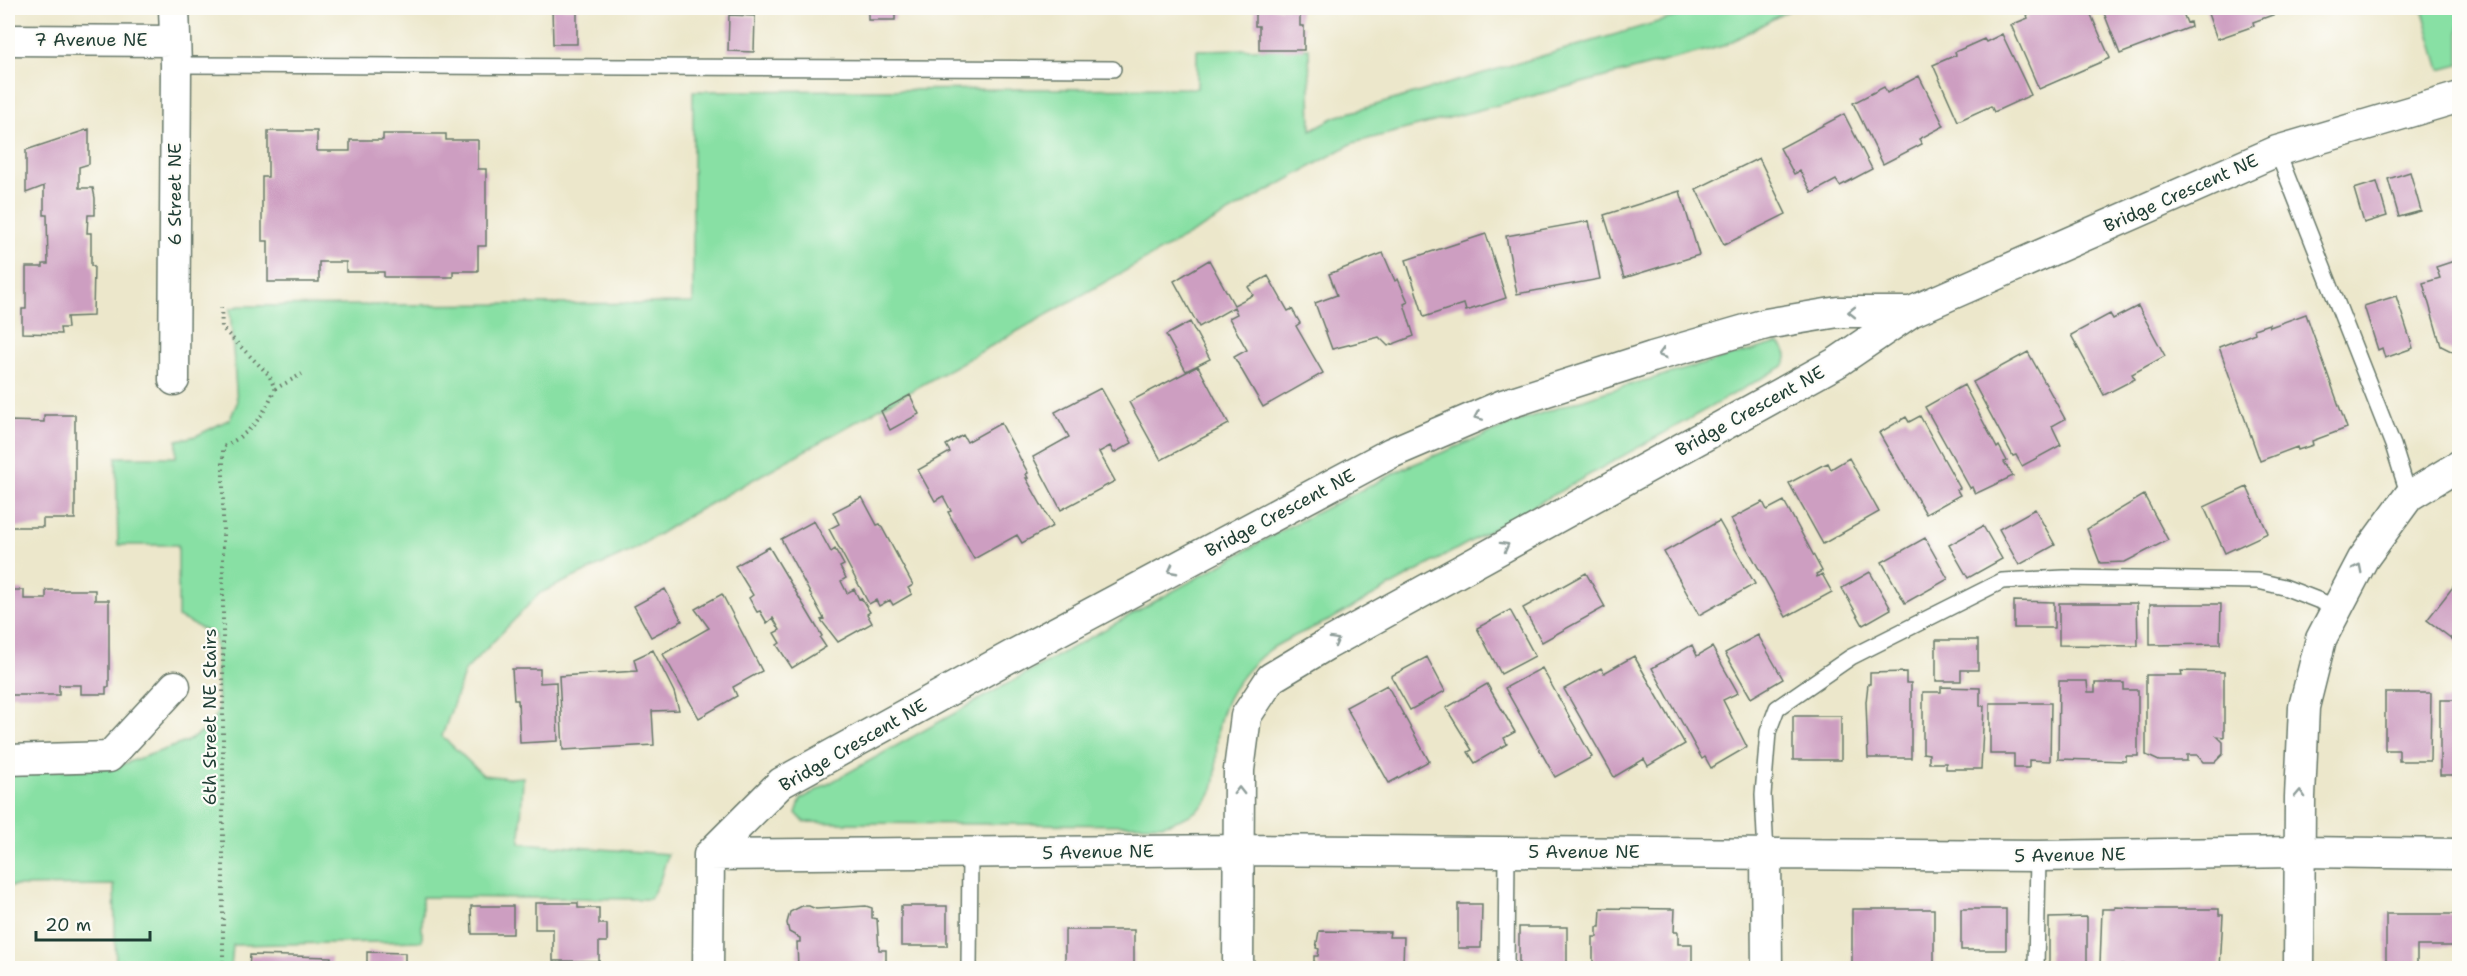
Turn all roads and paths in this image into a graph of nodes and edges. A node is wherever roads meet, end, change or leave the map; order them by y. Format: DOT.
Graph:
graph roads {
  1 [pos="174,8"];
  2 [pos="8,40"];
  3 [pos="175,53"];
  4 [pos="1113,69"];
  5 [pos="2460,97"];
  6 [pos="2277,151"];
  7 [pos="221,307"];
  8 [pos="1911,312"];
  9 [pos="302,374"];
  10 [pos="174,380"];
  11 [pos="275,389"];
  12 [pos="2460,465"];
  13 [pos="2409,496"];
  14 [pos="2338,608"];
  15 [pos="175,686"];
  16 [pos="8,760"];
  17 [pos="1239,850"];
  18 [pos="1507,852"];
  19 [pos="2300,852"];
  20 [pos="970,853"];
  21 [pos="1766,854"];
  22 [pos="2460,854"];
  23 [pos="709,855"];
  24 [pos="2038,856"];
  25 [pos="223,966"];
  26 [pos="708,969"];
  27 [pos="969,969"];
  28 [pos="1238,969"];
  29 [pos="1506,969"];
  30 [pos="1767,969"];
  31 [pos="2036,969"];
  32 [pos="2299,969"];
  1 -- 3 [label="street, 6 Street NE"];
  2 -- 3 [label="street, 7 Avenue NE"];
  3 -- 4 [label="lane"];
  3 -- 10 [label="street, 6 Street NE"];
  5 -- 6 [label="street, Bridge Crescent NE"];
  6 -- 8 [label="street, Bridge Crescent NE"];
  6 -- 13 [label="lane"];
  7 -- 11 [label="path"];
  17 -- 8 [label="street, Bridge Crescent NE, one-way"];
  8 -- 23 [label="street, Bridge Crescent NE, one-way"];
  9 -- 11 [label="path"];
  11 -- 25 [label="path, 6th Street NE Stairs"];
  12 -- 13 [label="street"];
  14 -- 13 [label="street, one-way"];
  19 -- 14 [label="street, one-way"];
  14 -- 21 [label="lane"];
  15 -- 16 [label="street"];
  17 -- 18 [label="street, 5 Avenue NE"];
  17 -- 20 [label="street, 5 Avenue NE"];
  17 -- 28 [label="street, Bridge Crescent NE"];
  18 -- 21 [label="street, 5 Avenue NE"];
  18 -- 29 [label="lane"];
  19 -- 22 [label="street, 5 Avenue NE"];
  19 -- 24 [label="street, 5 Avenue NE"];
  19 -- 32 [label="street"];
  20 -- 23 [label="street, 5 Avenue NE"];
  20 -- 27 [label="lane"];
  21 -- 24 [label="street, 5 Avenue NE"];
  21 -- 30 [label="street"];
  23 -- 26 [label="street"];
  24 -- 31 [label="lane"];
}
